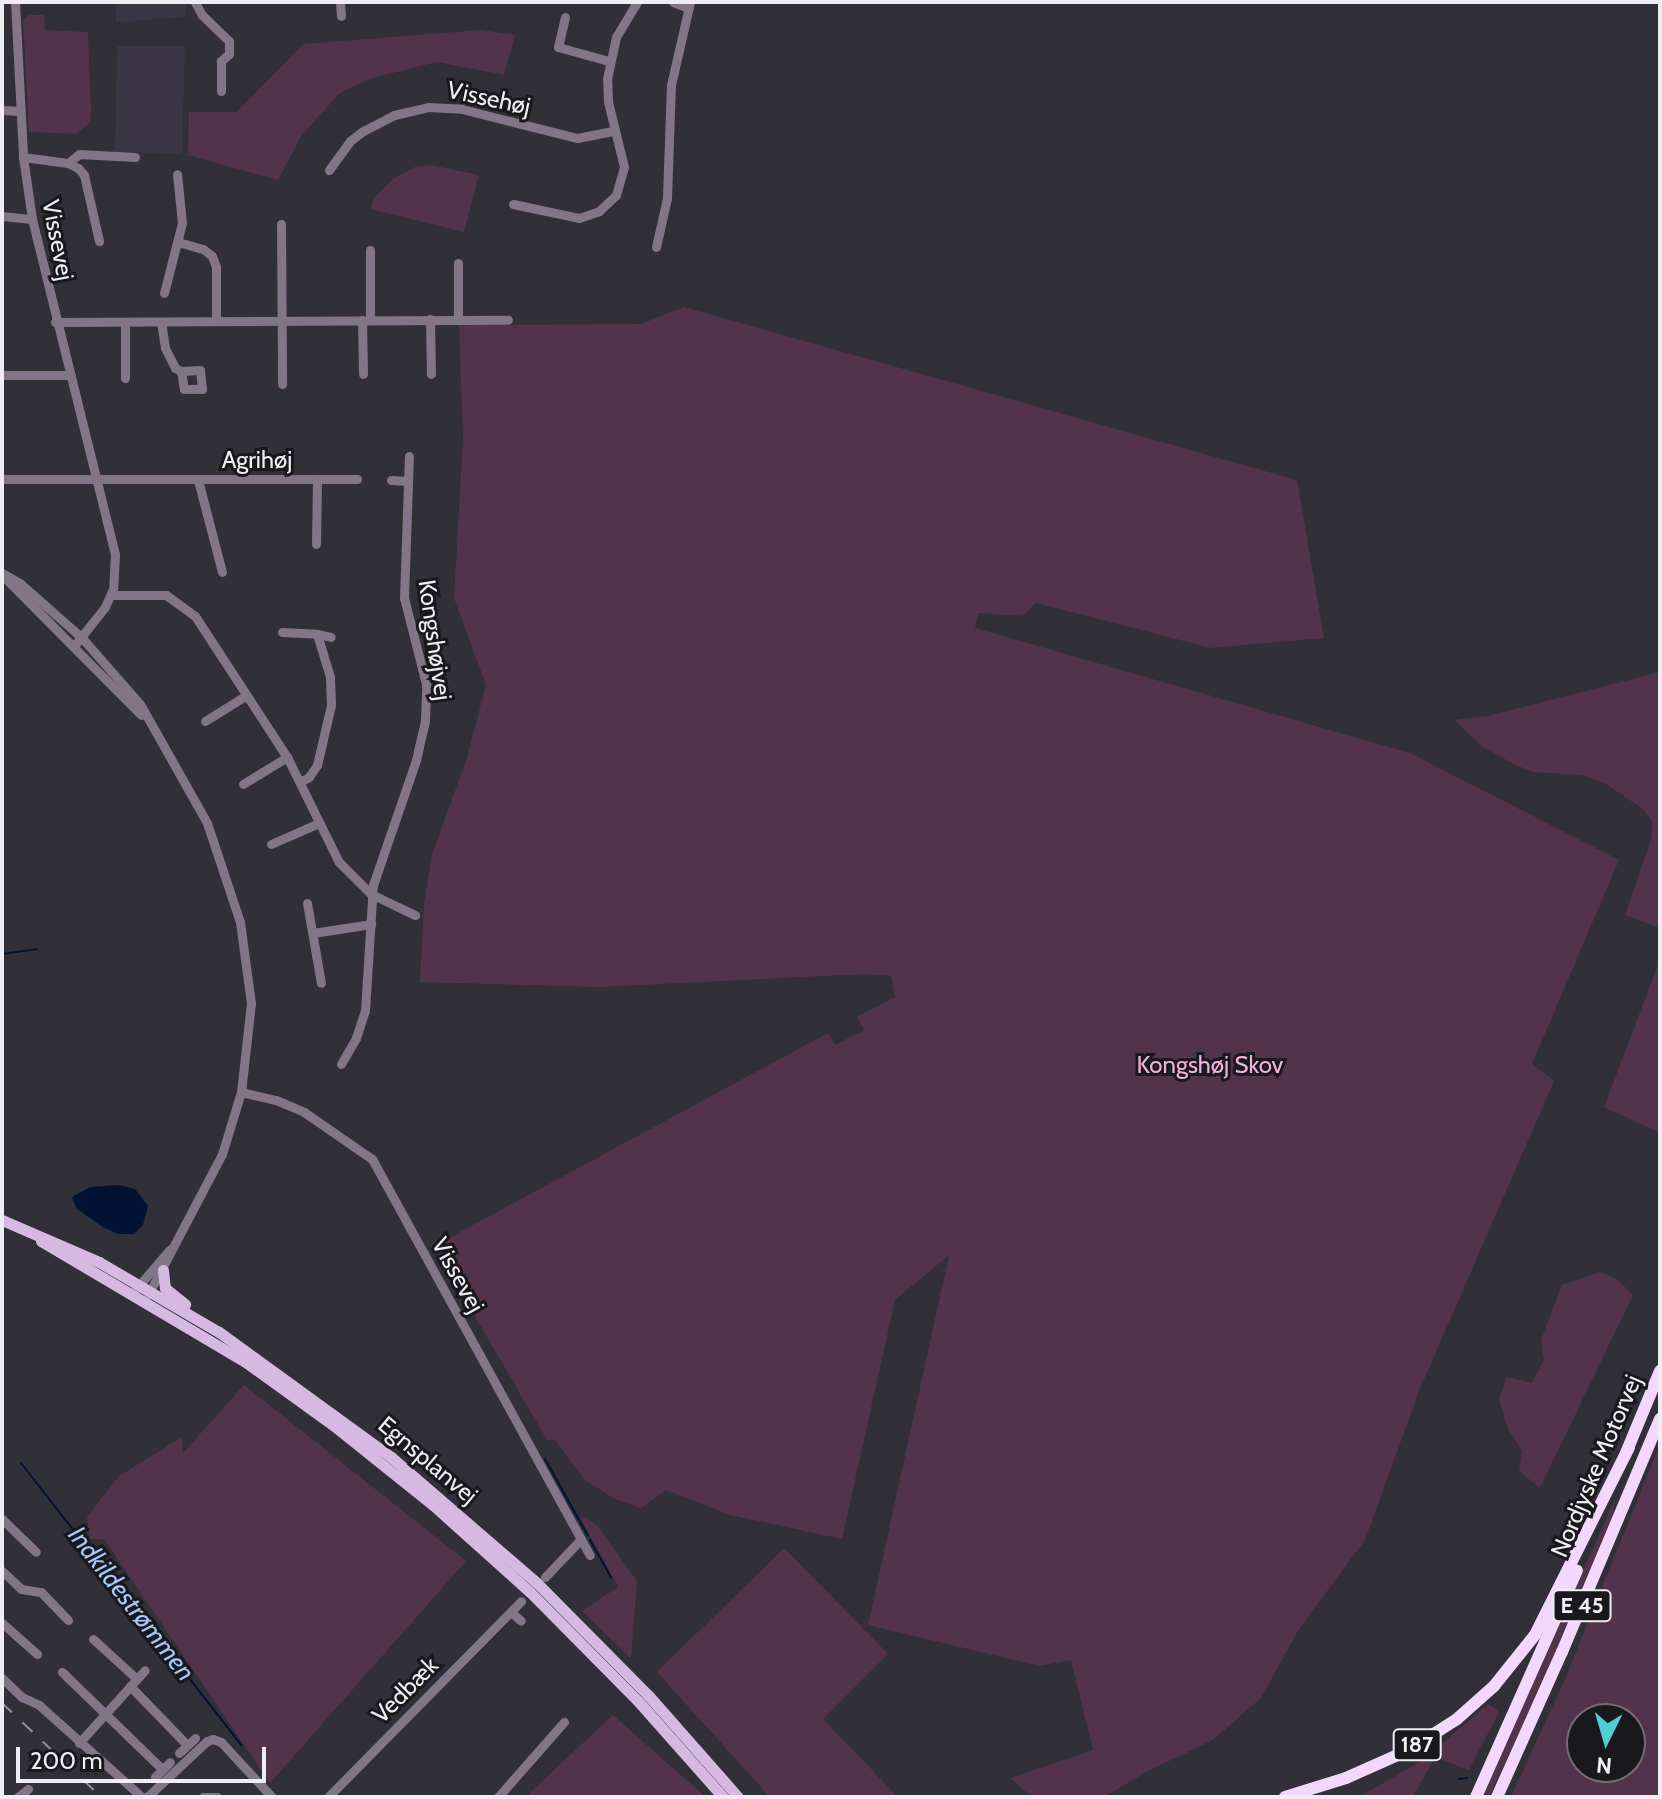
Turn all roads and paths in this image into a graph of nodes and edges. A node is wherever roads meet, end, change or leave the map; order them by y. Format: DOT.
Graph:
graph roads {
  1 [pos="15,2"];
  2 [pos="195,2"];
  3 [pos="340,2"];
  4 [pos="637,2"];
  5 [pos="673,2"];
  6 [pos="689,5"];
  7 [pos="341,16"];
  8 [pos="565,17"];
  9 [pos="609,61"];
  10 [pos="221,91"];
  11 [pos="2,110"];
  12 [pos="20,111"];
  13 [pos="614,131"];
  14 [pos="23,157"];
  15 [pos="135,157"];
  16 [pos="68,163"];
  17 [pos="329,170"];
  18 [pos="177,174"];
  19 [pos="513,204"];
  20 [pos="2,216"];
  21 [pos="32,219"];
  22 [pos="281,224"];
  23 [pos="99,241"];
  24 [pos="178,242"];
  25 [pos="656,247"];
  26 [pos="370,250"];
  27 [pos="458,263"];
  28 [pos="164,293"];
  29 [pos="430,319"];
  30 [pos="458,319"];
  31 [pos="366,320"];
  32 [pos="508,320"];
  33 [pos="216,321"];
  34 [pos="282,321"];
  35 [pos="55,322"];
  36 [pos="125,322"];
  37 [pos="161,322"];
  38 [pos="181,371"];
  39 [pos="363,374"];
  40 [pos="431,374"];
  41 [pos="2,375"];
  42 [pos="69,375"];
  43 [pos="125,378"];
  44 [pos="282,384"];
  45 [pos="409,456"];
  46 [pos="2,479"];
  47 [pos="357,479"];
  48 [pos="198,480"];
  49 [pos="317,480"];
  50 [pos="391,480"];
  51 [pos="97,481"];
  52 [pos="408,481"];
  53 [pos="316,544"];
  54 [pos="222,572"];
  55 [pos="2,574"];
  56 [pos="111,595"];
  57 [pos="282,632"];
  58 [pos="317,634"];
  59 [pos="331,637"];
  60 [pos="82,638"];
  61 [pos="74,646"];
  62 [pos="247,695"];
  63 [pos="205,721"];
  64 [pos="152,726"];
  65 [pos="287,757"];
  66 [pos="300,782"];
  67 [pos="243,784"];
  68 [pos="319,823"];
  69 [pos="271,844"];
  70 [pos="371,894"];
  71 [pos="307,903"];
  72 [pos="415,915"];
  73 [pos="371,924"];
  74 [pos="313,933"];
  75 [pos="321,983"];
  76 [pos="341,1064"];
  77 [pos="241,1092"];
  78 [pos="2,1220"];
  79 [pos="30,1234"];
  80 [pos="173,1246"];
  81 [pos="163,1270"];
  82 [pos="140,1290"];
  83 [pos="219,1332"];
  84 [pos="1660,1371"];
  85 [pos="1660,1419"];
  86 [pos="1629,1447"];
  87 [pos="2,1519"];
  88 [pos="581,1539"];
  89 [pos="36,1552"];
  90 [pos="590,1555"];
  91 [pos="2,1571"];
  92 [pos="545,1577"];
  93 [pos="521,1601"];
  94 [pos="511,1612"];
  95 [pos="68,1620"];
  96 [pos="521,1621"];
  97 [pos="2,1623"];
  98 [pos="93,1639"];
  99 [pos="37,1654"];
  100 [pos="145,1670"];
  101 [pos="62,1672"];
  102 [pos="2,1678"];
  103 [pos="133,1682"];
  104 [pos="106,1713"];
  105 [pos="564,1722"];
  106 [pos="79,1743"];
  107 [pos="179,1753"];
  108 [pos="162,1769"];
  109 [pos="28,1789"];
  110 [pos="1498,1795"];
  111 [pos="18,1797"];
  112 [pos="144,1797"];
  113 [pos="203,1797"];
  114 [pos="217,1797"];
  115 [pos="272,1797"];
  116 [pos="328,1797"];
  117 [pos="498,1797"];
  118 [pos="723,1797"];
  119 [pos="738,1797"];
  120 [pos="1285,1797"];
  121 [pos="1476,1797"];
  1 -- 12 [label="street, Vissevej"];
  2 -- 10 [label="street"];
  3 -- 7 [label="street"];
  4 -- 9 [label="street"];
  5 -- 6 [label="street"];
  6 -- 25 [label="street"];
  8 -- 9 [label="street"];
  9 -- 13 [label="street"];
  11 -- 12 [label="street"];
  12 -- 14 [label="street, Vissevej"];
  13 -- 17 [label="street, Vissehøj"];
  13 -- 19 [label="street"];
  14 -- 16 [label="street"];
  14 -- 21 [label="street, Vissevej"];
  15 -- 16 [label="street"];
  16 -- 23 [label="street"];
  18 -- 24 [label="street"];
  20 -- 21 [label="street"];
  21 -- 35 [label="street, Vissevej"];
  22 -- 34 [label="street"];
  24 -- 28 [label="street"];
  24 -- 33 [label="street"];
  26 -- 31 [label="street"];
  27 -- 30 [label="street"];
  29 -- 30 [label="street"];
  29 -- 31 [label="street"];
  29 -- 40 [label="street"];
  30 -- 32 [label="street"];
  31 -- 34 [label="street"];
  31 -- 39 [label="street"];
  33 -- 34 [label="street"];
  33 -- 37 [label="street"];
  34 -- 44 [label="street"];
  35 -- 36 [label="street"];
  35 -- 42 [label="street, Vissevej"];
  36 -- 37 [label="street"];
  36 -- 43 [label="street"];
  37 -- 38 [label="street"];
  41 -- 42 [label="street"];
  42 -- 51 [label="street, Vissevej"];
  45 -- 52 [label="street, Kongshøjvej"];
  46 -- 51 [label="street"];
  47 -- 49 [label="street, Agrihøj"];
  48 -- 49 [label="street, Agrihøj"];
  48 -- 51 [label="street, Agrihøj"];
  48 -- 54 [label="street, Agrihøj"];
  49 -- 53 [label="street, Agrihøj"];
  50 -- 52 [label="street"];
  51 -- 56 [label="street, Vissevej"];
  52 -- 70 [label="street, Kongshøjvej"];
  55 -- 60 [label="street"];
  55 -- 61 [label="street"];
  56 -- 60 [label="street, Vissevej"];
  56 -- 62 [label="street"];
  57 -- 58 [label="street"];
  58 -- 59 [label="street"];
  58 -- 66 [label="street"];
  60 -- 61 [label="street, Vissevej"];
  60 -- 64 [label="street"];
  61 -- 64 [label="street"];
  62 -- 63 [label="street"];
  62 -- 65 [label="street"];
  64 -- 77 [label="street"];
  65 -- 66 [label="street"];
  65 -- 67 [label="street"];
  66 -- 68 [label="street"];
  68 -- 69 [label="street"];
  68 -- 70 [label="street"];
  70 -- 72 [label="street"];
  70 -- 73 [label="street, Kongshøjvej"];
  71 -- 74 [label="street"];
  73 -- 74 [label="street"];
  73 -- 76 [label="street, Kongshøjvej"];
  74 -- 75 [label="street"];
  77 -- 80 [label="street"];
  77 -- 88 [label="street, Vissevej"];
  78 -- 79 [label="main road, Egnsplanvej"];
  79 -- 82 [label="main road, Egnsplanvej"];
  79 -- 82 [label="main road, Egnsplanvej"];
  80 -- 81 [label="street"];
  80 -- 82 [label="street"];
  81 -- 82 [label="street"];
  81 -- 83 [label="main road"];
  82 -- 83 [label="main road, Egnsplanvej"];
  82 -- 118 [label="main road, Egnsplanvej"];
  83 -- 119 [label="main road, Egnsplanvej"];
  84 -- 86 [label="highway, Nordjyske Motorvej / E 45"];
  85 -- 110 [label="highway, Nordjyske Motorvej / E 45"];
  86 -- 120 [label="highway, 187"];
  86 -- 121 [label="highway, Nordjyske Motorvej / E 45"];
  87 -- 89 [label="street"];
  88 -- 90 [label="street, Vissevej"];
  88 -- 92 [label="street"];
  91 -- 95 [label="street"];
  93 -- 94 [label="street, Vedbæk"];
  94 -- 96 [label="street"];
  94 -- 116 [label="street, Vedbæk"];
  97 -- 99 [label="street"];
  98 -- 103 [label="street"];
  100 -- 103 [label="street"];
  101 -- 104 [label="street"];
  102 -- 106 [label="street"];
  103 -- 104 [label="street"];
  103 -- 107 [label="street"];
  104 -- 106 [label="street"];
  104 -- 108 [label="street"];
  105 -- 117 [label="street"];
  106 -- 112 [label="street"];
  109 -- 111 [label="street"];
  112 -- 115 [label="street"];
  113 -- 114 [label="street"];
}
